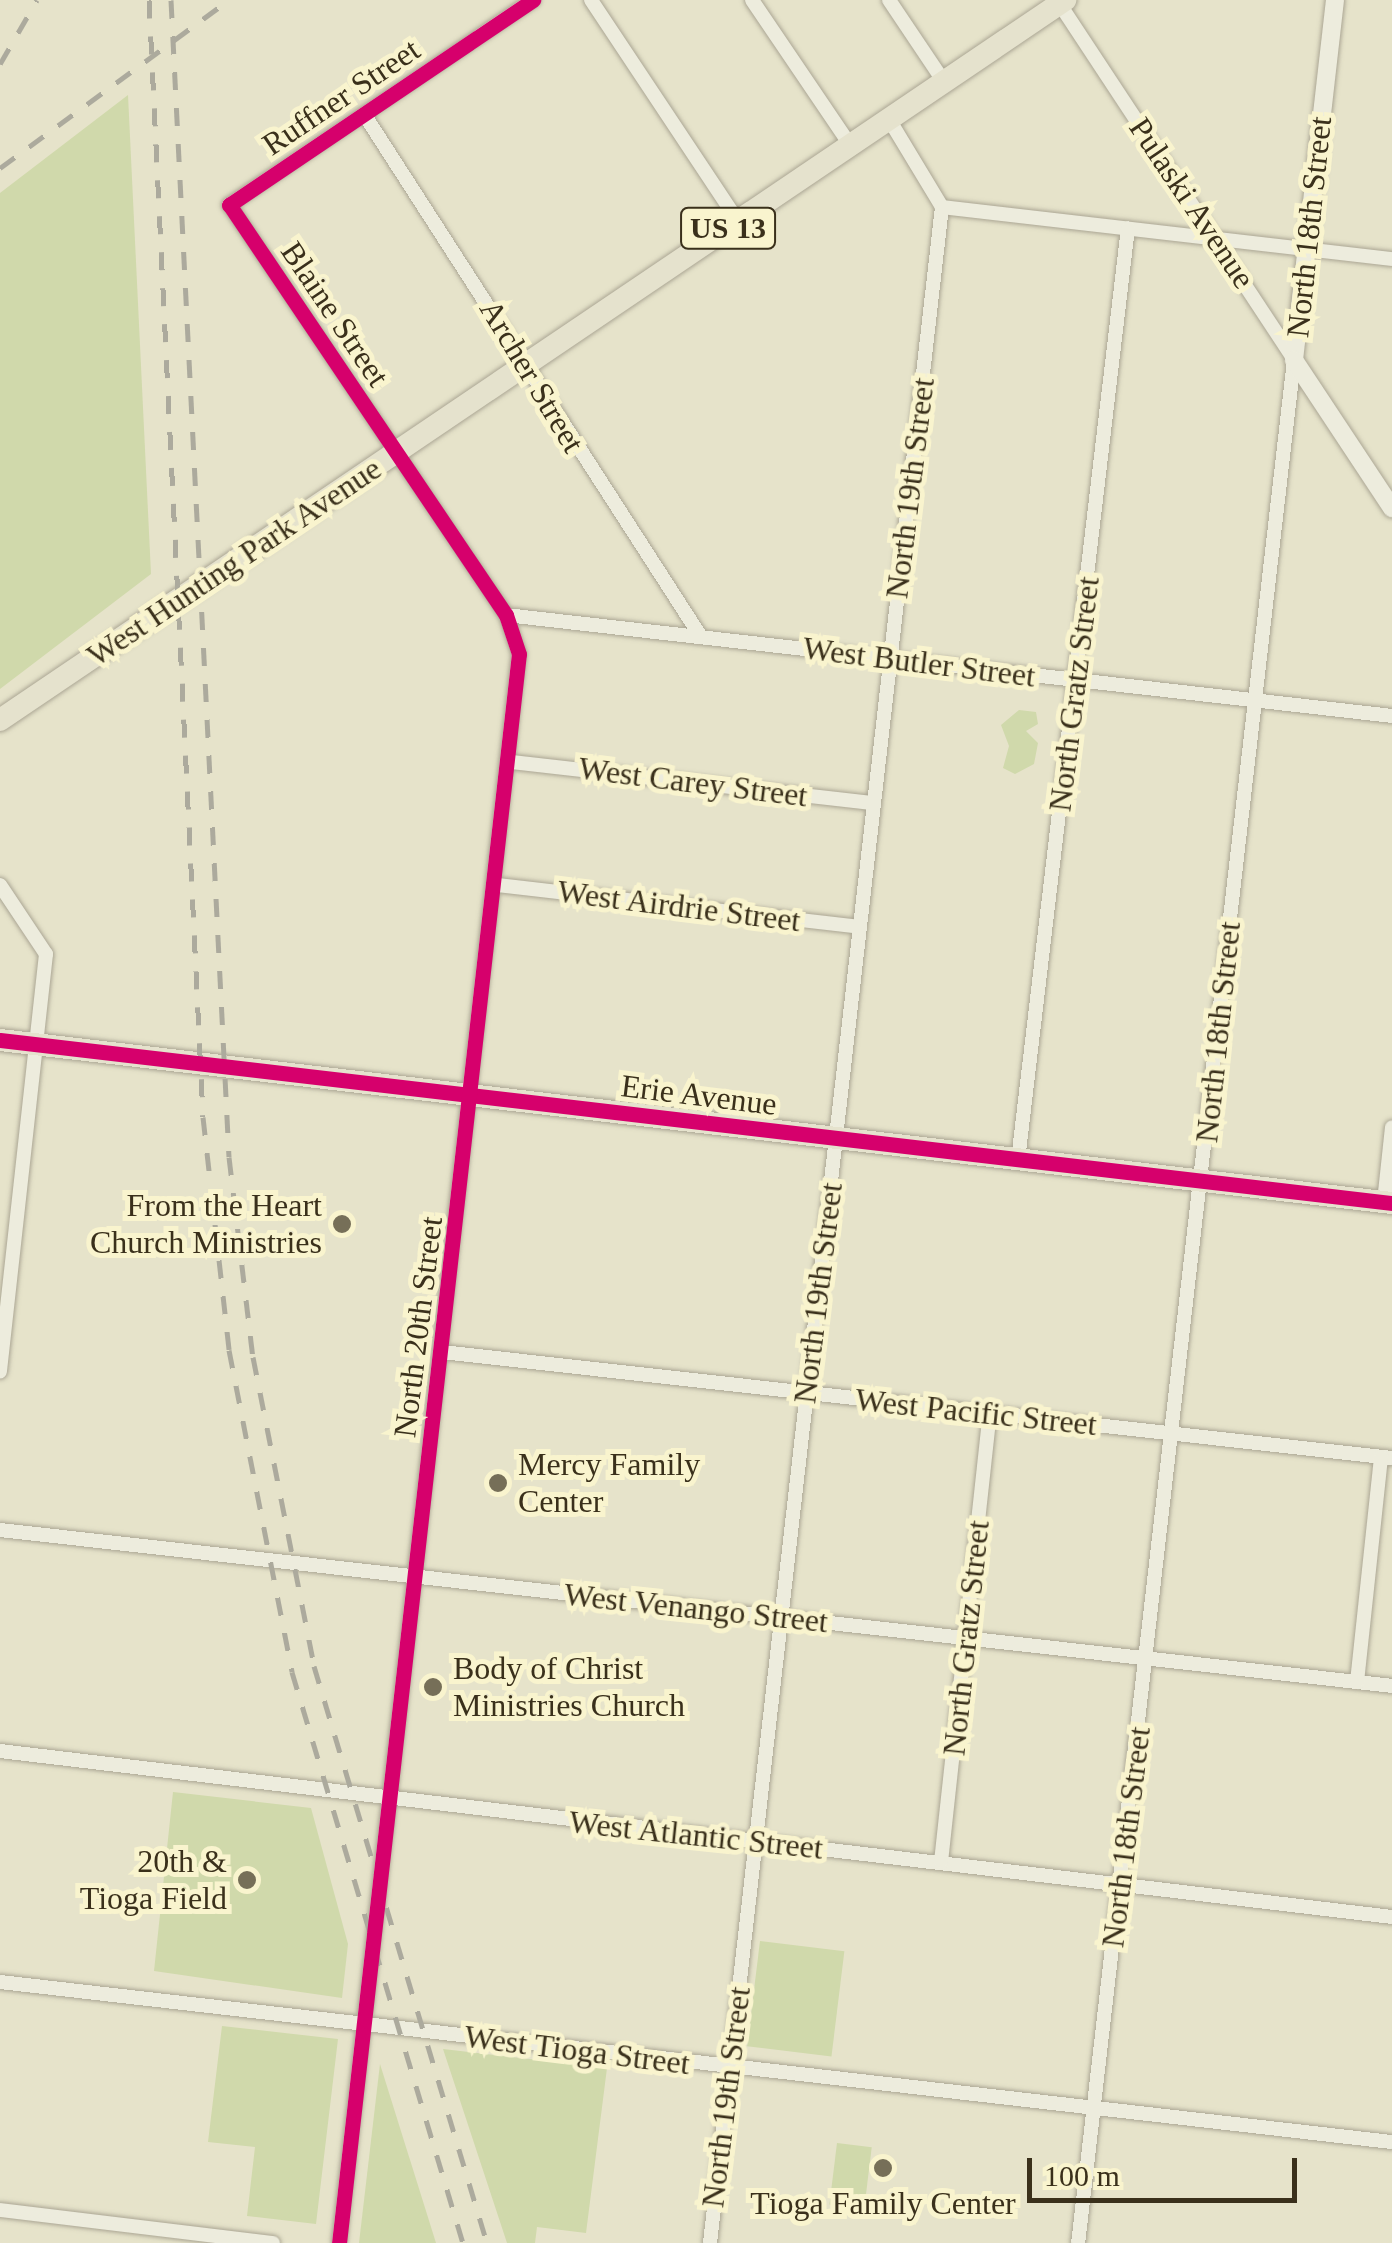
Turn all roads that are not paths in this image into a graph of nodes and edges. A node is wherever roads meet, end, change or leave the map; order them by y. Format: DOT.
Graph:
graph roads {
  1 [pos="533,0"];
  2 [pos="591,0"];
  3 [pos="752,0"];
  4 [pos="889,0"];
  5 [pos="1335,0"];
  6 [pos="1060,1"];
  7 [pos="944,82"];
  8 [pos="364,114"];
  9 [pos="888,119"];
  10 [pos="850,145"];
  11 [pos="229,205"];
  12 [pos="942,207"];
  13 [pos="738,221"];
  14 [pos="1128,228"];
  15 [pos="1218,239"];
  16 [pos="1307,249"];
  17 [pos="1392,258"];
  18 [pos="1294,360"];
  19 [pos="525,365"];
  20 [pos="396,452"];
  21 [pos="1392,508"];
  22 [pos="506,616"];
  23 [pos="701,637"];
  24 [pos="890,659"];
  25 [pos="1076,680"];
  26 [pos="1253,700"];
  27 [pos="1392,716"];
  28 [pos="0,720"];
  29 [pos="512,762"];
  30 [pos="874,803"];
  31 [pos="498,884"];
  32 [pos="0,885"];
  33 [pos="860,927"];
  34 [pos="0,1040"];
  35 [pos="38,1044"];
  36 [pos="471,1094"];
  37 [pos="1392,1128"];
  38 [pos="836,1139"];
  39 [pos="1018,1160"];
  40 [pos="1202,1181"];
  41 [pos="1388,1202"];
  42 [pos="4,1297"];
  43 [pos="442,1352"];
  44 [pos="0,1370"];
  45 [pos="807,1393"];
  46 [pos="990,1414"];
  47 [pos="1174,1434"];
  48 [pos="1386,1457"];
  49 [pos="0,1530"];
  50 [pos="417,1578"];
  51 [pos="781,1618"];
  52 [pos="966,1636"];
  53 [pos="1147,1658"];
  54 [pos="1357,1682"];
  55 [pos="1392,1686"];
  56 [pos="0,1751"];
  57 [pos="391,1802"];
  58 [pos="756,1841"];
  59 [pos="941,1862"];
  60 [pos="1122,1884"];
  61 [pos="1392,1916"];
  62 [pos="0,1982"];
  63 [pos="368,2024"];
  64 [pos="730,2068"];
  65 [pos="1094,2108"];
  66 [pos="1392,2142"];
  67 [pos="0,2210"];
  68 [pos="273,2243"];
  69 [pos="340,2243"];
  70 [pos="710,2243"];
  71 [pos="1078,2243"];
  1 -- 8 [label="street, Ruffner Street"];
  2 -- 13 [label="street"];
  3 -- 10 [label="street"];
  4 -- 7 [label="street"];
  5 -- 16 [label="street, North 18th Street"];
  6 -- 7 [label="main road, West Hunting Park Avenue / US 13"];
  6 -- 15 [label="street, Pulaski Avenue"];
  7 -- 9 [label="main road, West Hunting Park Avenue / US 13"];
  8 -- 11 [label="street, Ruffner Street"];
  8 -- 19 [label="street, Archer Street"];
  9 -- 10 [label="main road, West Hunting Park Avenue / US 13"];
  9 -- 12 [label="street"];
  10 -- 13 [label="main road, West Hunting Park Avenue / US 13"];
  11 -- 20 [label="street, Blaine Street"];
  12 -- 14 [label="street"];
  12 -- 24 [label="street, North 19th Street"];
  13 -- 19 [label="main road, West Hunting Park Avenue / US 13"];
  14 -- 15 [label="street"];
  14 -- 25 [label="street, North Gratz Street"];
  15 -- 16 [label="street"];
  15 -- 18 [label="street, Pulaski Avenue"];
  16 -- 17 [label="street"];
  16 -- 18 [label="street, North 18th Street"];
  18 -- 21 [label="street, Pulaski Avenue"];
  18 -- 26 [label="street, North 18th Street"];
  19 -- 20 [label="main road, West Hunting Park Avenue / US 13"];
  19 -- 23 [label="street, Archer Street"];
  20 -- 22 [label="street, North 20th Street"];
  20 -- 28 [label="main road, West Hunting Park Avenue / US 13"];
  22 -- 23 [label="street, West Butler Street"];
  22 -- 29 [label="street, North 20th Street"];
  23 -- 24 [label="street, West Butler Street"];
  24 -- 25 [label="street, West Butler Street"];
  24 -- 30 [label="street, North 19th Street"];
  25 -- 26 [label="street, West Butler Street"];
  25 -- 39 [label="street, North Gratz Street"];
  26 -- 27 [label="street, West Butler Street"];
  26 -- 40 [label="street, North 18th Street"];
  29 -- 30 [label="street, West Carey Street"];
  29 -- 31 [label="street, North 20th Street"];
  30 -- 33 [label="street, North 19th Street"];
  31 -- 33 [label="street, West Airdrie Street"];
  31 -- 36 [label="street, North 20th Street"];
  32 -- 35 [label="street"];
  33 -- 38 [label="street, North 19th Street"];
  34 -- 35 [label="main road, Erie Avenue"];
  35 -- 36 [label="main road, Erie Avenue"];
  35 -- 42 [label="street"];
  36 -- 38 [label="main road, Erie Avenue"];
  36 -- 43 [label="street, North 20th Street"];
  37 -- 41 [label="street"];
  38 -- 39 [label="main road, Erie Avenue"];
  38 -- 45 [label="street, North 19th Street"];
  39 -- 40 [label="main road, Erie Avenue"];
  40 -- 41 [label="main road, Erie Avenue"];
  40 -- 47 [label="street, North 18th Street"];
  42 -- 44 [label="street"];
  43 -- 45 [label="street, West Pacific Street"];
  43 -- 50 [label="street, North 20th Street"];
  45 -- 46 [label="street, West Pacific Street"];
  45 -- 51 [label="street, North 19th Street"];
  46 -- 47 [label="street, West Pacific Street"];
  46 -- 52 [label="street, North Gratz Street"];
  47 -- 48 [label="street, West Pacific Street"];
  47 -- 53 [label="street, North 18th Street"];
  48 -- 54 [label="street"];
  49 -- 50 [label="street, West Venango Street"];
  50 -- 51 [label="street, West Venango Street"];
  50 -- 57 [label="street, North 20th Street"];
  51 -- 52 [label="street, West Venango Street"];
  51 -- 58 [label="street, North 19th Street"];
  52 -- 53 [label="street, West Venango Street"];
  52 -- 59 [label="street, North Gratz Street"];
  53 -- 54 [label="street, West Venango Street"];
  53 -- 60 [label="street, North 18th Street"];
  54 -- 55 [label="street, West Venango Street"];
  56 -- 57 [label="street, West Atlantic Street"];
  57 -- 58 [label="street, West Atlantic Street"];
  57 -- 63 [label="street, North 20th Street"];
  58 -- 59 [label="street, West Atlantic Street"];
  58 -- 64 [label="street, North 19th Street"];
  59 -- 60 [label="street, West Atlantic Street"];
  60 -- 61 [label="street, West Atlantic Street"];
  60 -- 65 [label="street, North 18th Street"];
  62 -- 63 [label="street, West Tioga Street"];
  63 -- 64 [label="street, West Tioga Street"];
  63 -- 69 [label="street, North 20th Street"];
  64 -- 65 [label="street, West Tioga Street"];
  64 -- 70 [label="street, North 19th Street"];
  65 -- 66 [label="street, West Tioga Street"];
  65 -- 71 [label="street, North 18th Street"];
  67 -- 68 [label="street"];
}
